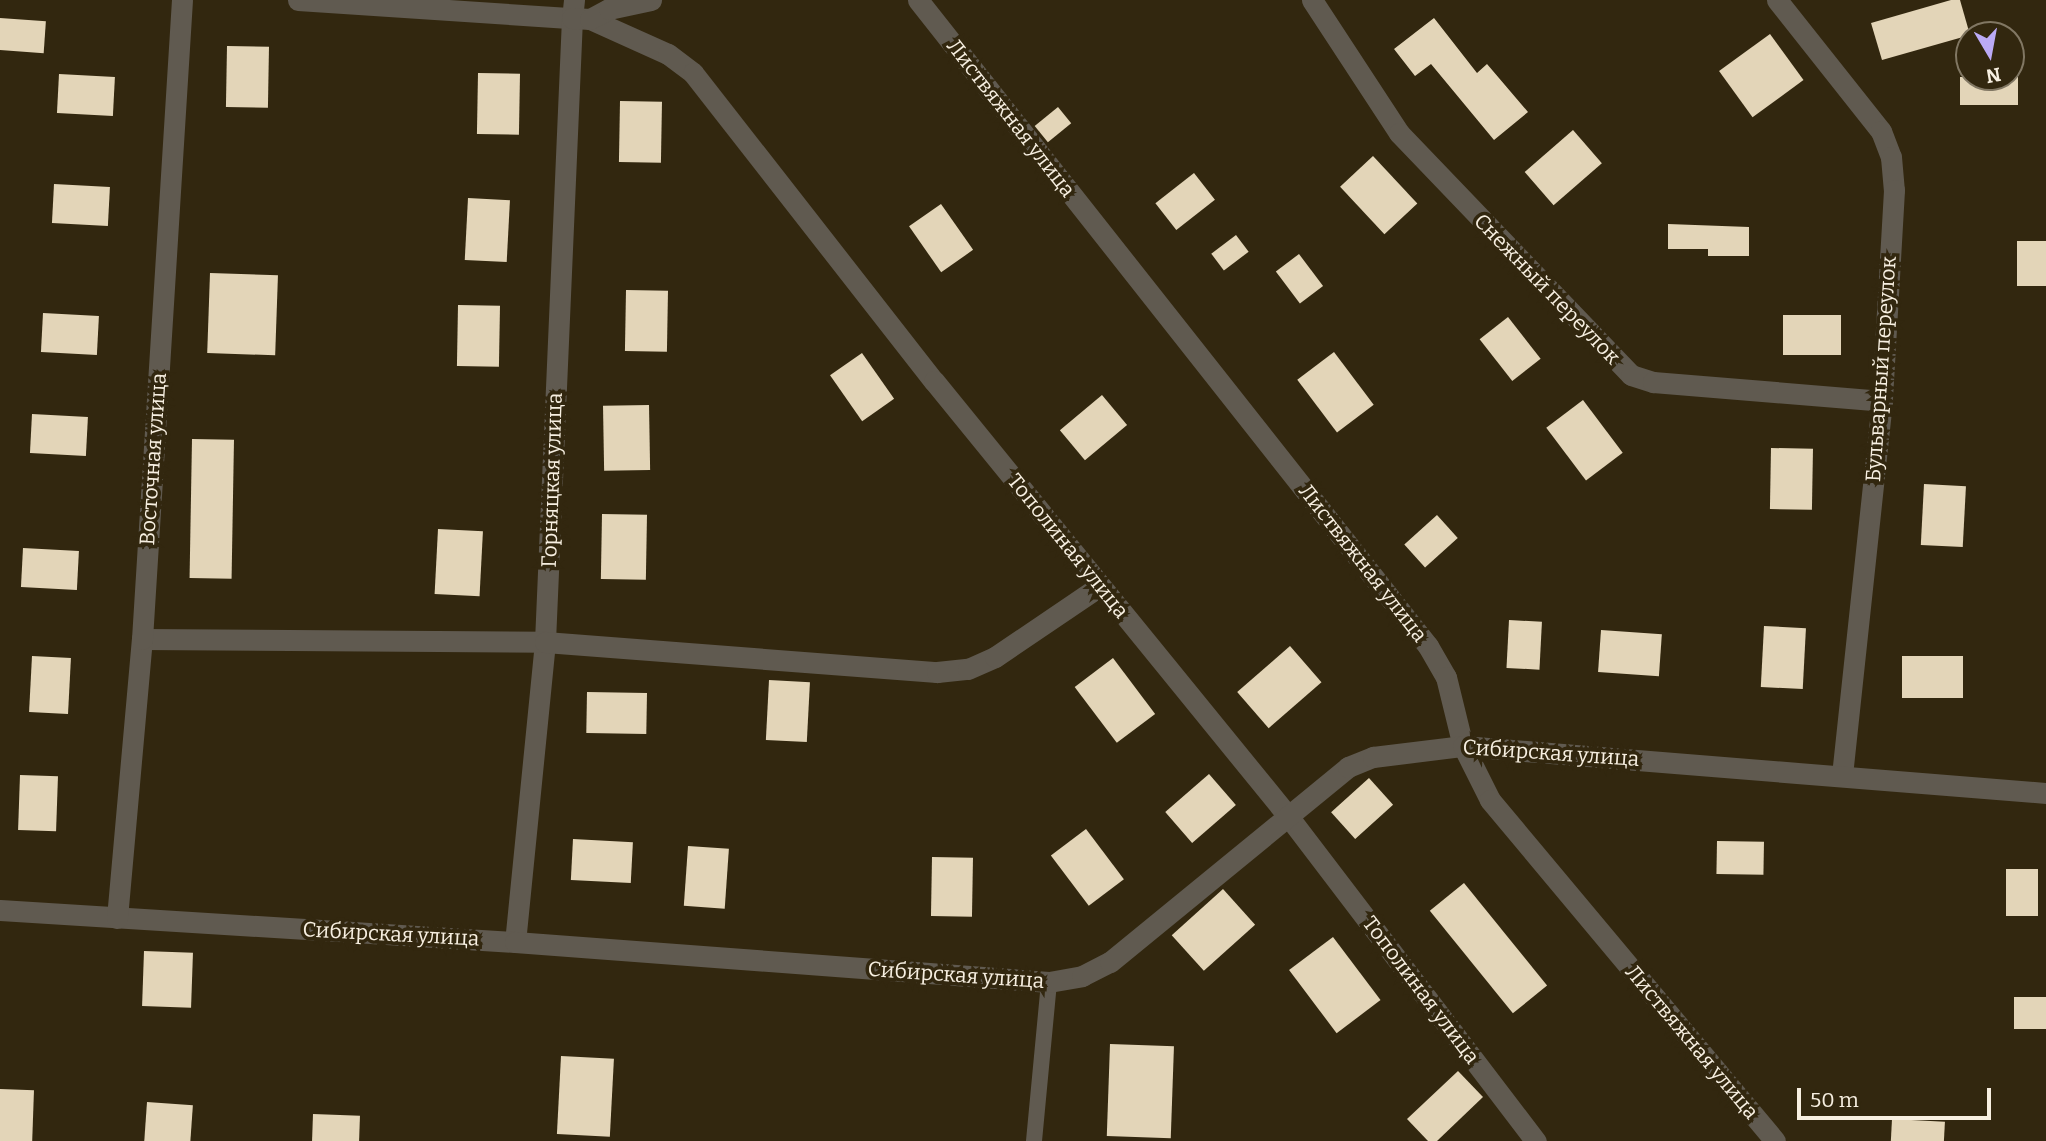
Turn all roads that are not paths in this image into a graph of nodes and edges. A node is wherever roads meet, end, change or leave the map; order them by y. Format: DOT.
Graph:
graph roads {
  1 [pos="182,0"];
  2 [pos="298,0"];
  3 [pos="651,0"];
  4 [pos="918,0"];
  5 [pos="1312,0"];
  6 [pos="1777,0"];
  7 [pos="579,12"];
  8 [pos="1882,401"];
  9 [pos="1100,586"];
  10 [pos="142,639"];
  11 [pos="545,642"];
  12 [pos="1462,746"];
  13 [pos="1842,774"];
  14 [pos="2046,793"];
  15 [pos="1288,816"];
  16 [pos="0,910"];
  17 [pos="117,918"];
  18 [pos="515,942"];
  19 [pos="1049,982"];
  20 [pos="1034,1141"];
  21 [pos="1536,1141"];
  22 [pos="1775,1141"];
  1 -- 10 [label="street, Восточная улица"];
  2 -- 7 [label="street"];
  3 -- 7 [label="street"];
  4 -- 12 [label="street, Листвяжная улица"];
  5 -- 8 [label="street, Снежный переулок"];
  6 -- 8 [label="street, Бульварный переулок"];
  7 -- 9 [label="street, Тополиная улица"];
  7 -- 11 [label="street, Горняцкая улица"];
  8 -- 13 [label="street, Бульварный переулок"];
  9 -- 11 [label="street"];
  9 -- 15 [label="street, Тополиная улица"];
  10 -- 11 [label="street"];
  10 -- 17 [label="street, Восточная улица"];
  11 -- 18 [label="street, Горняцкая улица"];
  12 -- 13 [label="street, Сибирская улица"];
  12 -- 15 [label="street, Сибирская улица"];
  12 -- 22 [label="street, Листвяжная улица"];
  13 -- 14 [label="street, Сибирская улица"];
  15 -- 19 [label="street, Сибирская улица"];
  15 -- 21 [label="street, Тополиная улица"];
  16 -- 17 [label="street, Сибирская улица"];
  17 -- 18 [label="street, Сибирская улица"];
  18 -- 19 [label="street, Сибирская улица"];
  19 -- 20 [label="lane"];
}
